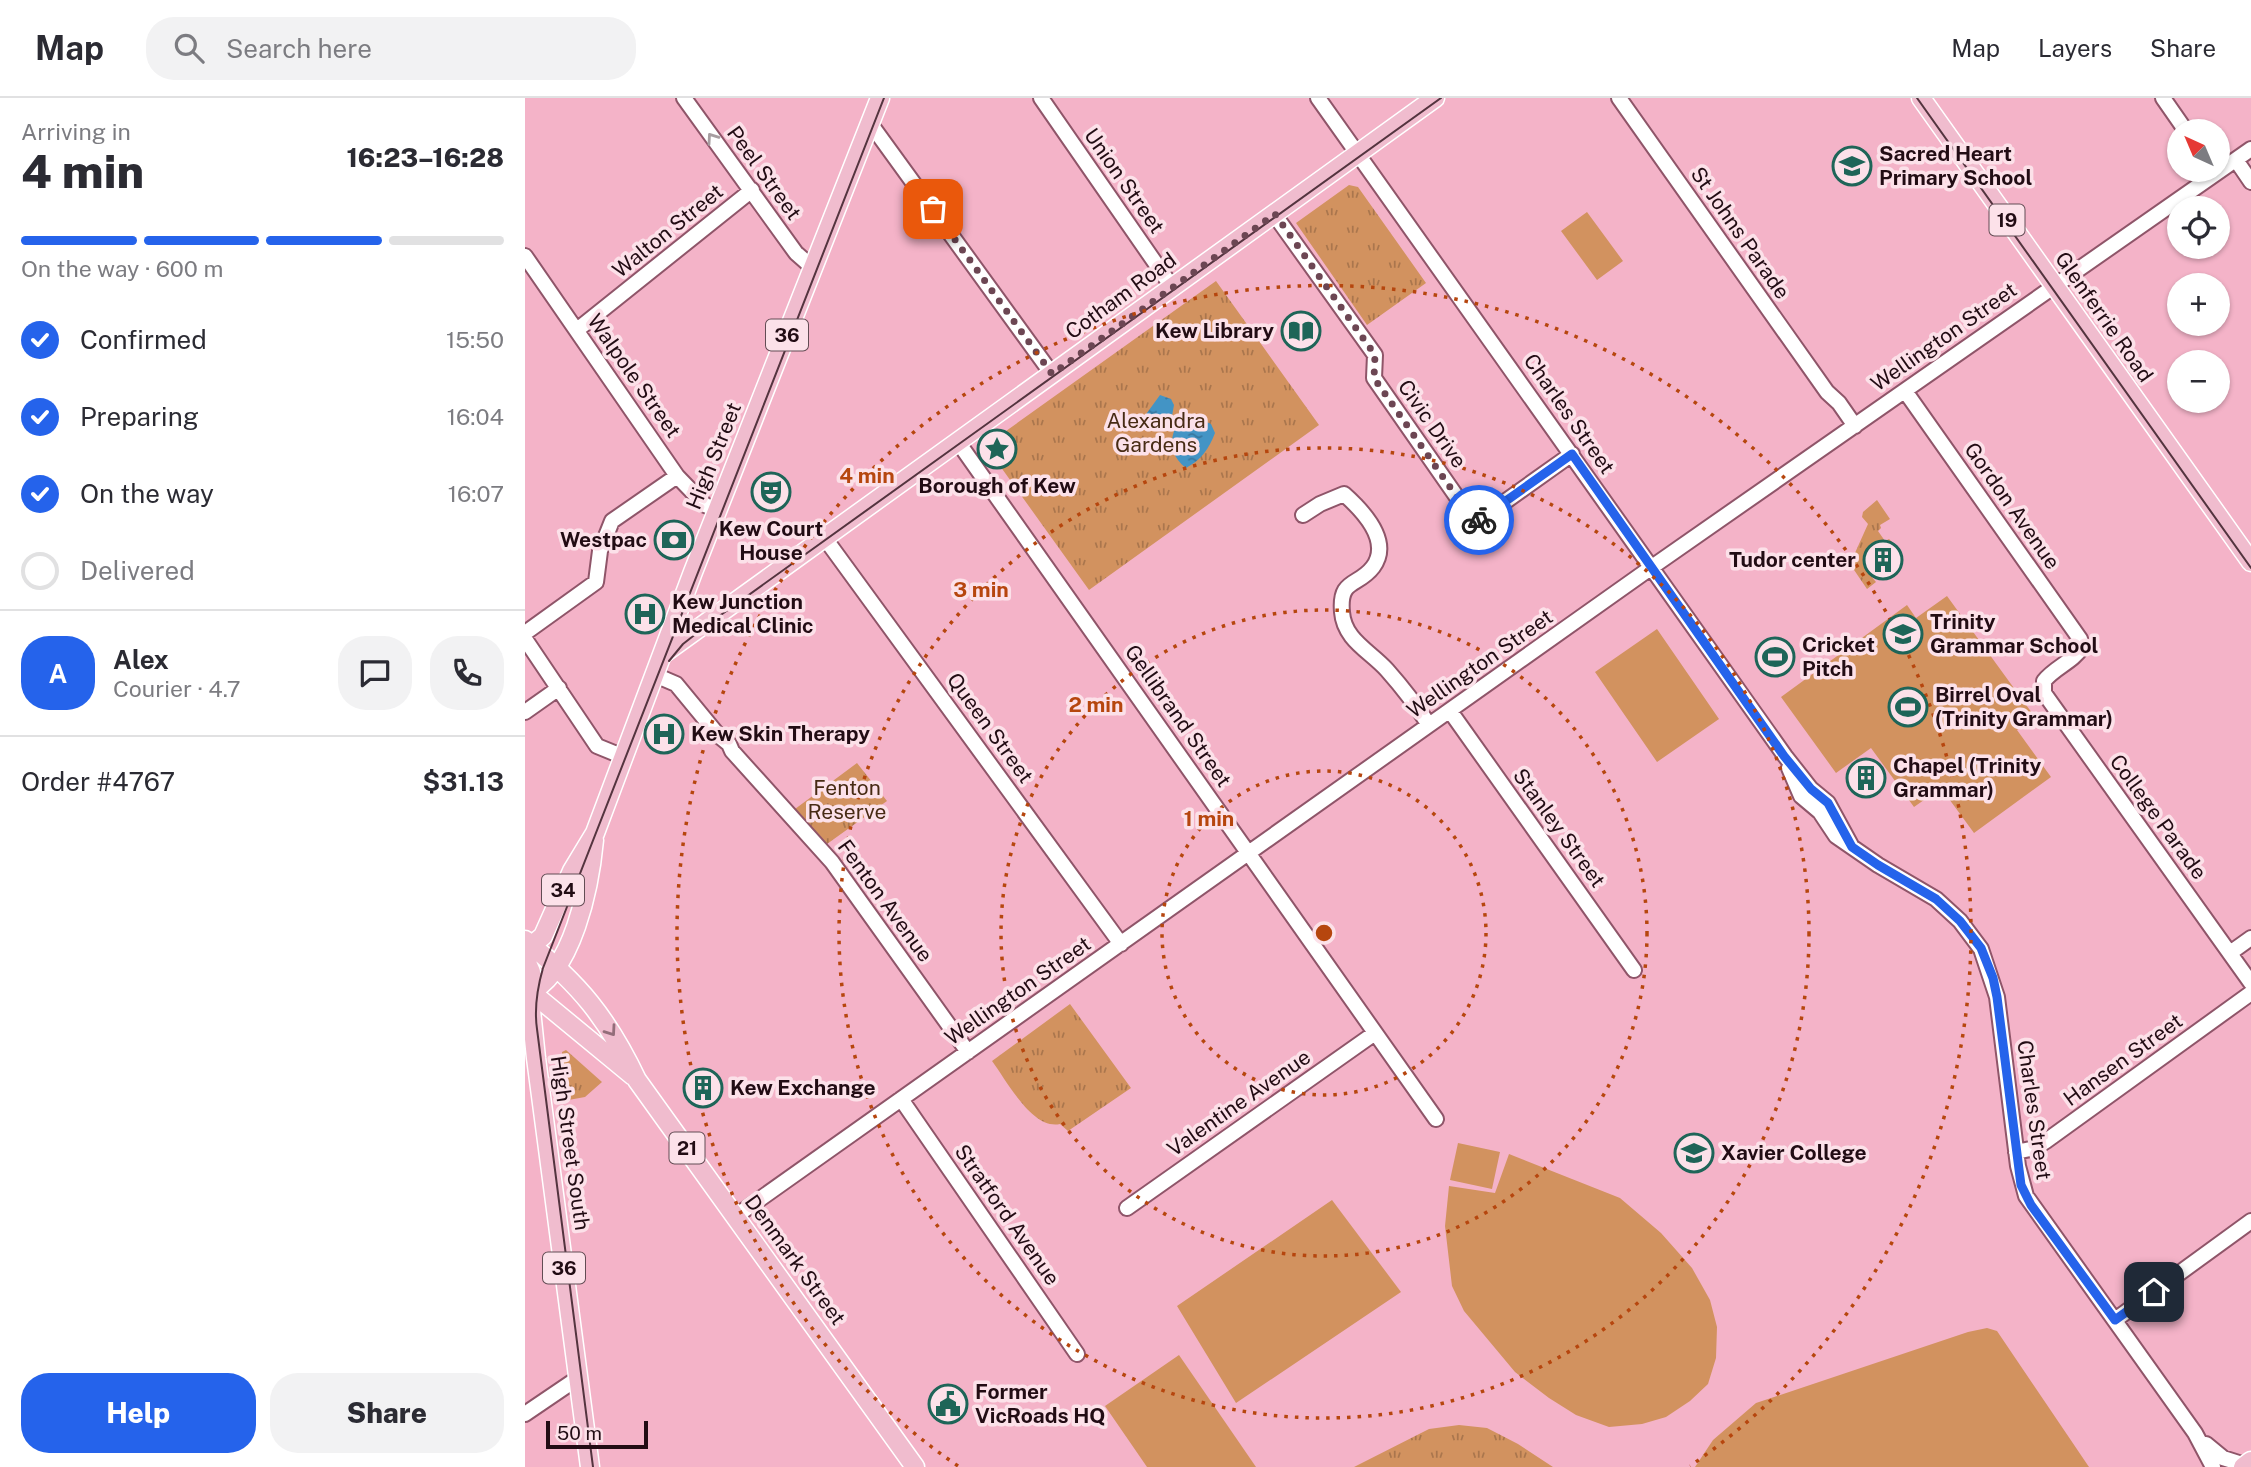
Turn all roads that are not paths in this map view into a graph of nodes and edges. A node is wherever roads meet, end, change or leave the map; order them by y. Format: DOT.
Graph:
graph roads {
  1 [pos="684,98"];
  2 [pos="880,98"];
  3 [pos="1041,98"];
  4 [pos="1318,98"];
  5 [pos="1435,98"];
  6 [pos="1619,98"];
  7 [pos="1921,98"];
  8 [pos="2162,98"];
  9 [pos="2177,119"];
  10 [pos="869,126"];
  11 [pos="2251,149"];
  12 [pos="1357,154"];
  13 [pos="2236,160"];
  14 [pos="2230,163"];
  15 [pos="2201,182"];
  16 [pos="2251,182"];
  17 [pos="752,190"];
  18 [pos="1275,214"];
  19 [pos="525,256"];
  20 [pos="813,268"];
  21 [pos="2053,286"];
  22 [pos="1172,287"];
  23 [pos="577,330"];
  24 [pos="1052,374"];
  25 [pos="1905,391"];
  26 [pos="1851,428"];
  27 [pos="958,442"];
  28 [pos="1572,454"];
  29 [pos="677,476"];
  30 [pos="717,510"];
  31 [pos="1303,515"];
  32 [pos="824,537"];
  33 [pos="2251,562"];
  34 [pos="1652,567"];
  35 [pos="525,633"];
  36 [pos="525,639"];
  37 [pos="2082,647"];
  38 [pos="663,654"];
  39 [pos="655,675"];
  40 [pos="559,688"];
  41 [pos="1450,711"];
  42 [pos="525,712"];
  43 [pos="1429,725"];
  44 [pos="624,757"];
  45 [pos="595,833"];
  46 [pos="1249,853"];
  47 [pos="2251,937"];
  48 [pos="1121,944"];
  49 [pos="527,949"];
  50 [pos="2230,953"];
  51 [pos="557,966"];
  52 [pos="1635,970"];
  53 [pos="2251,983"];
  54 [pos="527,991"];
  55 [pos="2251,993"];
  56 [pos="1375,1033"];
  57 [pos="968,1052"];
  58 [pos="637,1080"];
  59 [pos="901,1099"];
  60 [pos="1436,1119"];
  61 [pos="2016,1152"];
  62 [pos="1127,1208"];
  63 [pos="736,1216"];
  64 [pos="2251,1221"];
  65 [pos="2115,1320"];
  66 [pos="1077,1354"];
  67 [pos="578,1378"];
  68 [pos="525,1414"];
  69 [pos="2195,1433"];
  70 [pos="2246,1464"];
  71 [pos="590,1467"];
  72 [pos="915,1467"];
  73 [pos="2213,1467"];
  17 -- 1 [label="street, Peel Street, one-way"];
  2 -- 10 [label="main road, High Street / 36"];
  3 -- 22 [label="street, Union Street"];
  4 -- 12 [label="street, Charles Street"];
  5 -- 12 [label="main road, Cotham Road"];
  6 -- 26 [label="street, St Johns Parade"];
  7 -- 21 [label="main road, Glenferrie Road / 19"];
  8 -- 9 [label="street"];
  10 -- 20 [label="main road, High Street / 36"];
  10 -- 24 [label="street"];
  11 -- 13 [label="street, Wellington Street"];
  12 -- 18 [label="main road, Cotham Road"];
  12 -- 28 [label="street, Charles Street"];
  13 -- 14 [label="street, Wellington Street"];
  13 -- 16 [label="street"];
  15 -- 21 [label="street, Wellington Street"];
  17 -- 20 [label="street, Peel Street"];
  17 -- 23 [label="street, Walton Street"];
  18 -- 22 [label="main road, Cotham Road"];
  18 -- 28 [label="street, Civic Drive"];
  19 -- 23 [label="street, Walpole Street"];
  20 -- 30 [label="main road, High Street / 36"];
  21 -- 25 [label="street, Wellington Street"];
  21 -- 33 [label="main road, Glenferrie Road / 19"];
  22 -- 24 [label="main road, Cotham Road"];
  23 -- 29 [label="street, Walpole Street"];
  24 -- 27 [label="main road, Cotham Road"];
  25 -- 26 [label="street, Wellington Street"];
  25 -- 37 [label="street, Gordon Avenue"];
  26 -- 34 [label="street, Wellington Street"];
  27 -- 32 [label="main road, Cotham Road"];
  27 -- 46 [label="street, Gellibrand Street"];
  28 -- 34 [label="street, Charles Street"];
  29 -- 30 [label="street, Walpole Street"];
  29 -- 35 [label="street"];
  30 -- 38 [label="main road, High Street / 36"];
  31 -- 43 [label="street"];
  32 -- 38 [label="main road, Cotham Road"];
  32 -- 48 [label="street, Queen Street"];
  34 -- 41 [label="street, Wellington Street"];
  34 -- 61 [label="street, Charles Street"];
  36 -- 40 [label="street"];
  37 -- 50 [label="street, College Parade"];
  38 -- 39 [label="main road, High Street / 34"];
  39 -- 44 [label="main road, High Street / 34"];
  39 -- 57 [label="street, Fenton Avenue"];
  40 -- 42 [label="street"];
  40 -- 44 [label="street"];
  41 -- 43 [label="street, Wellington Street"];
  41 -- 52 [label="street, Stanley Street"];
  43 -- 46 [label="street, Wellington Street"];
  44 -- 45 [label="main road, High Street / 34"];
  45 -- 49 [label="main road, High Street / 34"];
  45 -- 51 [label="main road, High Street / 34"];
  46 -- 48 [label="street, Wellington Street"];
  46 -- 56 [label="street, Gellibrand Street"];
  47 -- 50 [label="street"];
  48 -- 57 [label="street, Wellington Street"];
  49 -- 51 [label="main road, 21"];
  49 -- 54 [label="main road, High Street South"];
  50 -- 53 [label="street, College Parade"];
  51 -- 54 [label="main road, High Street / 34"];
  51 -- 58 [label="main road, Denmark Street / 21, one-way"];
  54 -- 58 [label="main road, Denmark Street / 21"];
  54 -- 67 [label="main road, High Street South / 36"];
  55 -- 61 [label="street, Hansen Street"];
  56 -- 60 [label="street, Gellibrand Street"];
  56 -- 62 [label="street, Valentine Avenue"];
  57 -- 59 [label="street, Wellington Street"];
  58 -- 63 [label="main road, Denmark Street / 21"];
  59 -- 63 [label="street, Wellington Street"];
  59 -- 66 [label="street, Stratford Avenue"];
  61 -- 65 [label="street, Charles Street"];
  63 -- 72 [label="main road, Denmark Street / 21"];
  64 -- 65 [label="street"];
  65 -- 69 [label="street, Charles Street"];
  67 -- 68 [label="street"];
  67 -- 71 [label="main road, High Street South / 36"];
  69 -- 70 [label="street, Charles Street"];
  69 -- 73 [label="street, Charles Street"];
}
